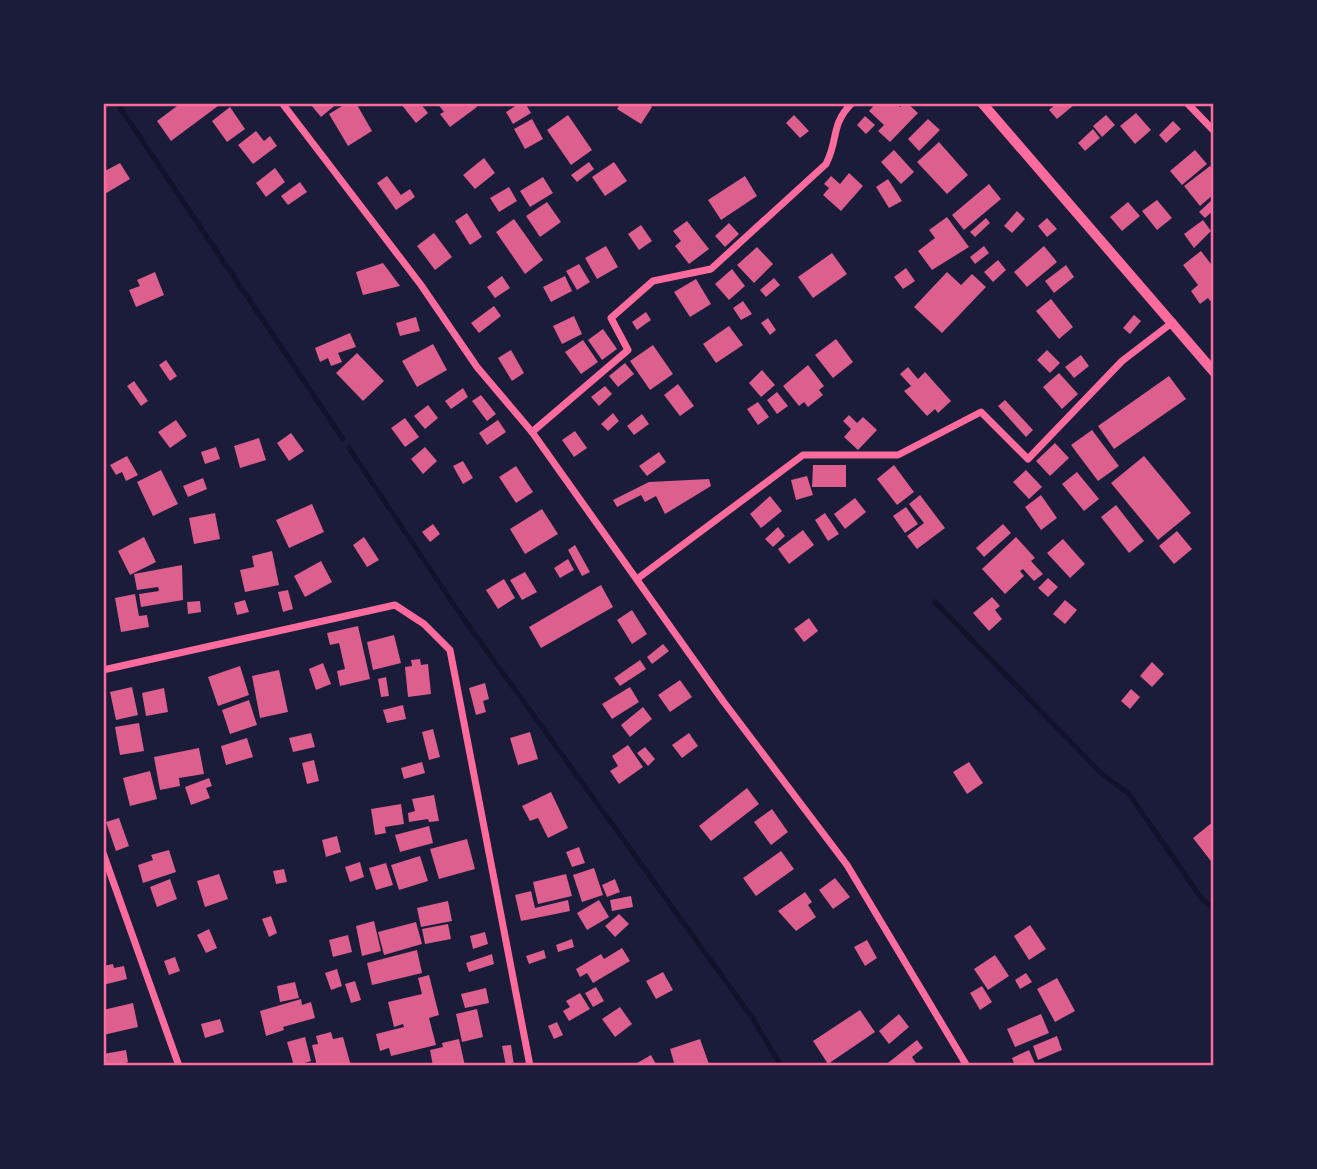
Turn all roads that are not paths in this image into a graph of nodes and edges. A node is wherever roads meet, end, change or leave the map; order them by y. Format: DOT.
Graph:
graph roads {
  1 [pos="282,103"];
  2 [pos="852,103"];
  3 [pos="982,103"];
  4 [pos="1187,103"];
  5 [pos="1214,131"];
  6 [pos="1173,322"];
  7 [pos="1214,372"];
  8 [pos="533,432"];
  9 [pos="637,579"];
  10 [pos="103,670"];
  11 [pos="103,853"];
  12 [pos="179,1066"];
  13 [pos="530,1066"];
  14 [pos="967,1066"];
  1 -- 8 [label="street"];
  2 -- 8 [label="street"];
  3 -- 6 [label="street"];
  4 -- 5 [label="street"];
  6 -- 7 [label="street"];
  6 -- 9 [label="street"];
  8 -- 9 [label="street"];
  9 -- 14 [label="street"];
  10 -- 13 [label="street"];
  11 -- 12 [label="street"];
}
